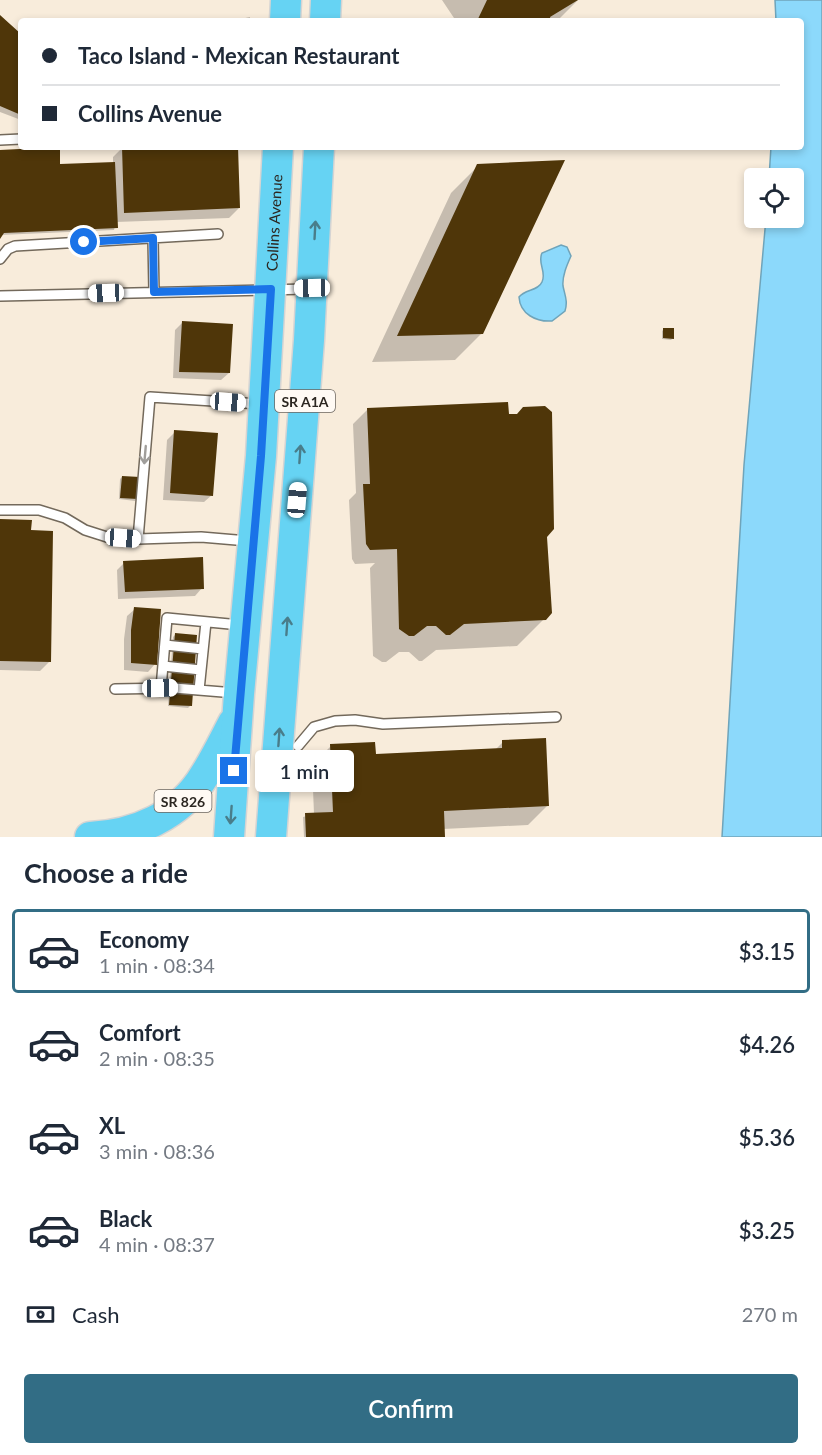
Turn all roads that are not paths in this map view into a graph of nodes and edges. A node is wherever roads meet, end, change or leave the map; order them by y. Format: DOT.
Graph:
graph roads {
  1 [pos="286,0"];
  2 [pos="326,0"];
  3 [pos="285,18"];
  4 [pos="325,18"];
  5 [pos="18,139"];
  6 [pos="0,140"];
  7 [pos="278,150"];
  8 [pos="319,150"];
  9 [pos="218,234"];
  10 [pos="153,238"];
  11 [pos="0,259"];
  12 [pos="312,288"];
  13 [pos="271,289"];
  14 [pos="154,292"];
  15 [pos="0,296"];
  16 [pos="264,404"];
  17 [pos="0,510"];
  18 [pos="138,539"];
  19 [pos="254,542"];
  20 [pos="206,622"];
  21 [pos="246,626"];
  22 [pos="165,645"];
  23 [pos="203,649"];
  24 [pos="163,666"];
  25 [pos="201,670"];
  26 [pos="160,688"];
  27 [pos="115,689"];
  28 [pos="198,690"];
  29 [pos="238,704"];
  30 [pos="556,717"];
  31 [pos="298,746"];
  32 [pos="90,837"];
  33 [pos="229,837"];
  34 [pos="271,837"];
  1 -- 3 [label="main road"];
  2 -- 4 [label="main road"];
  5 -- 6 [label="lane"];
  7 -- 13 [label="main road, Collins Avenue / SR A1A"];
  12 -- 8 [label="main road, SR A1A, one-way"];
  9 -- 10 [label="lane"];
  10 -- 11 [label="lane"];
  10 -- 14 [label="lane"];
  12 -- 13 [label="lane"];
  34 -- 12 [label="main road, SR A1A, one-way"];
  13 -- 14 [label="lane"];
  13 -- 16 [label="main road, Collins Avenue / SR A1A"];
  14 -- 15 [label="lane"];
  16 -- 18 [label="lane, one-way"];
  16 -- 19 [label="main road, Collins Avenue / SR A1A"];
  17 -- 18 [label="lane"];
  18 -- 19 [label="lane"];
  19 -- 21 [label="main road, Collins Avenue / SR A1A"];
  20 -- 21 [label="lane"];
  20 -- 22 [label="lane"];
  20 -- 23 [label="lane"];
  21 -- 29 [label="main road, Collins Avenue / SR A1A"];
  22 -- 23 [label="lane"];
  22 -- 24 [label="lane"];
  23 -- 25 [label="lane"];
  24 -- 25 [label="lane"];
  24 -- 26 [label="lane"];
  25 -- 28 [label="lane"];
  26 -- 27 [label="lane"];
  26 -- 28 [label="lane"];
  28 -- 29 [label="lane"];
  29 -- 32 [label="main road, SR 826"];
  29 -- 33 [label="main road, Collins Avenue / SR A1A, one-way"];
  30 -- 31 [label="lane"];
}
